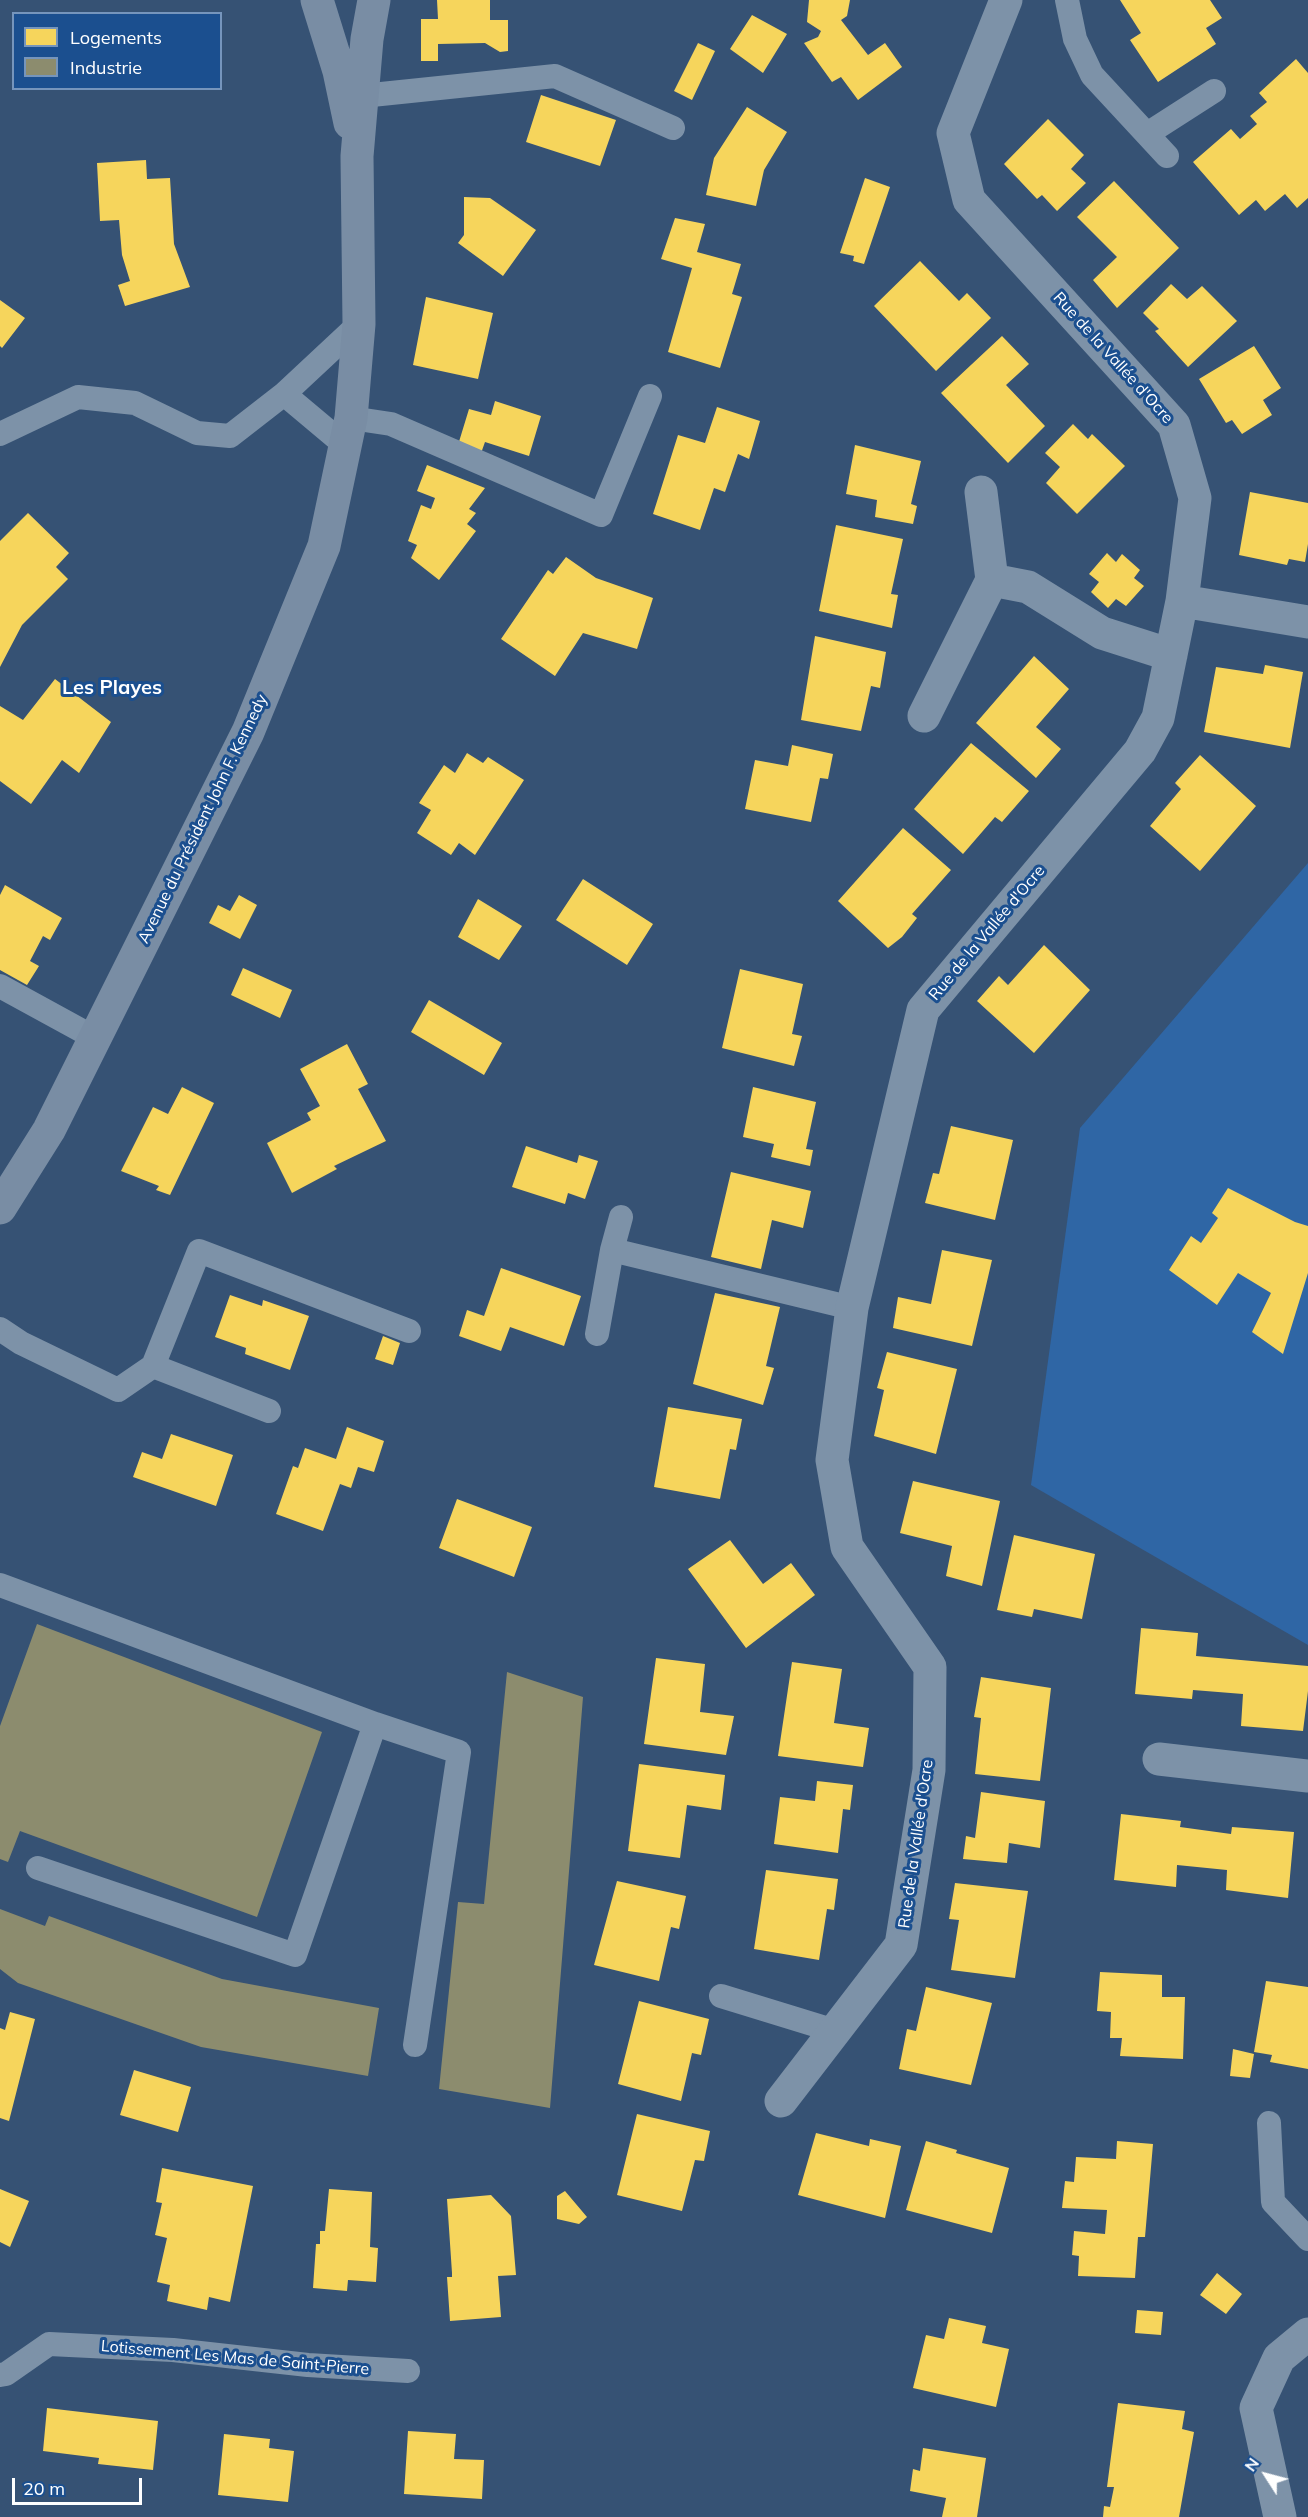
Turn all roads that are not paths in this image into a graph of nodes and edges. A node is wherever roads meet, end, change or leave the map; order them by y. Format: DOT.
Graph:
graph roads {
  1 [pos="317,0"];
  2 [pos="374,0"];
  3 [pos="1006,0"];
  4 [pos="1067,0"];
  5 [pos="1214,91"];
  6 [pos="362,96"];
  7 [pos="673,128"];
  8 [pos="1147,134"];
  9 [pos="357,156"];
  10 [pos="1167,156"];
  11 [pos="359,324"];
  12 [pos="284,394"];
  13 [pos="650,396"];
  14 [pos="349,432"];
  15 [pos="0,434"];
  16 [pos="981,492"];
  17 [pos="992,580"];
  18 [pos="1182,601"];
  19 [pos="1308,622"];
  20 [pos="1171,655"];
  21 [pos="924,716"];
  22 [pos="0,986"];
  23 [pos="95,1038"];
  24 [pos="0,1208"];
  25 [pos="621,1217"];
  26 [pos="612,1250"];
  27 [pos="852,1308"];
  28 [pos="0,1329"];
  29 [pos="409,1331"];
  30 [pos="597,1334"];
  31 [pos="153,1366"];
  32 [pos="269,1411"];
  33 [pos="2,1594"];
  34 [pos="375,1724"];
  35 [pos="1159,1759"];
  36 [pos="1308,1776"];
  37 [pos="38,1868"];
  38 [pos="721,1996"];
  39 [pos="835,2031"];
  40 [pos="415,2045"];
  41 [pos="781,2101"];
  42 [pos="1269,2123"];
  43 [pos="1308,2239"];
  44 [pos="1308,2334"];
  45 [pos="408,2371"];
  46 [pos="0,2375"];
  47 [pos="1280,2517"];
  1 -- 9 [label="main road, Avenue du Président John F. Kennedy"];
  2 -- 6 [label="main road, Avenue du Président John F. Kennedy"];
  3 -- 18 [label="street, Rue de la Vallée d'Ocre"];
  4 -- 8 [label="lane"];
  5 -- 8 [label="lane"];
  6 -- 7 [label="lane"];
  6 -- 9 [label="main road, Avenue du Président John F. Kennedy"];
  8 -- 10 [label="lane"];
  9 -- 11 [label="main road, Avenue du Président John F. Kennedy"];
  11 -- 12 [label="lane"];
  11 -- 14 [label="main road, Avenue du Président John F. Kennedy"];
  12 -- 14 [label="lane"];
  12 -- 15 [label="lane"];
  13 -- 14 [label="lane"];
  14 -- 23 [label="main road, Avenue du Président John F. Kennedy"];
  16 -- 17 [label="street"];
  17 -- 20 [label="street"];
  17 -- 21 [label="street"];
  18 -- 19 [label="street"];
  18 -- 20 [label="street, Rue de la Vallée d'Ocre"];
  20 -- 27 [label="street, Rue de la Vallée d'Ocre"];
  22 -- 23 [label="lane"];
  23 -- 24 [label="main road, Avenue du Président John F. Kennedy"];
  25 -- 26 [label="lane"];
  26 -- 27 [label="lane"];
  26 -- 30 [label="lane"];
  27 -- 39 [label="street, Rue de la Vallée d'Ocre"];
  28 -- 31 [label="lane"];
  29 -- 31 [label="lane"];
  31 -- 32 [label="lane"];
  33 -- 34 [label="lane"];
  34 -- 37 [label="lane"];
  34 -- 40 [label="lane"];
  35 -- 36 [label="street"];
  38 -- 39 [label="lane"];
  39 -- 41 [label="street, Rue de la Vallée d'Ocre"];
  42 -- 43 [label="lane"];
  44 -- 47 [label="street"];
  45 -- 46 [label="lane, Lotissement Les Mas de Saint-Pierre"];
}
